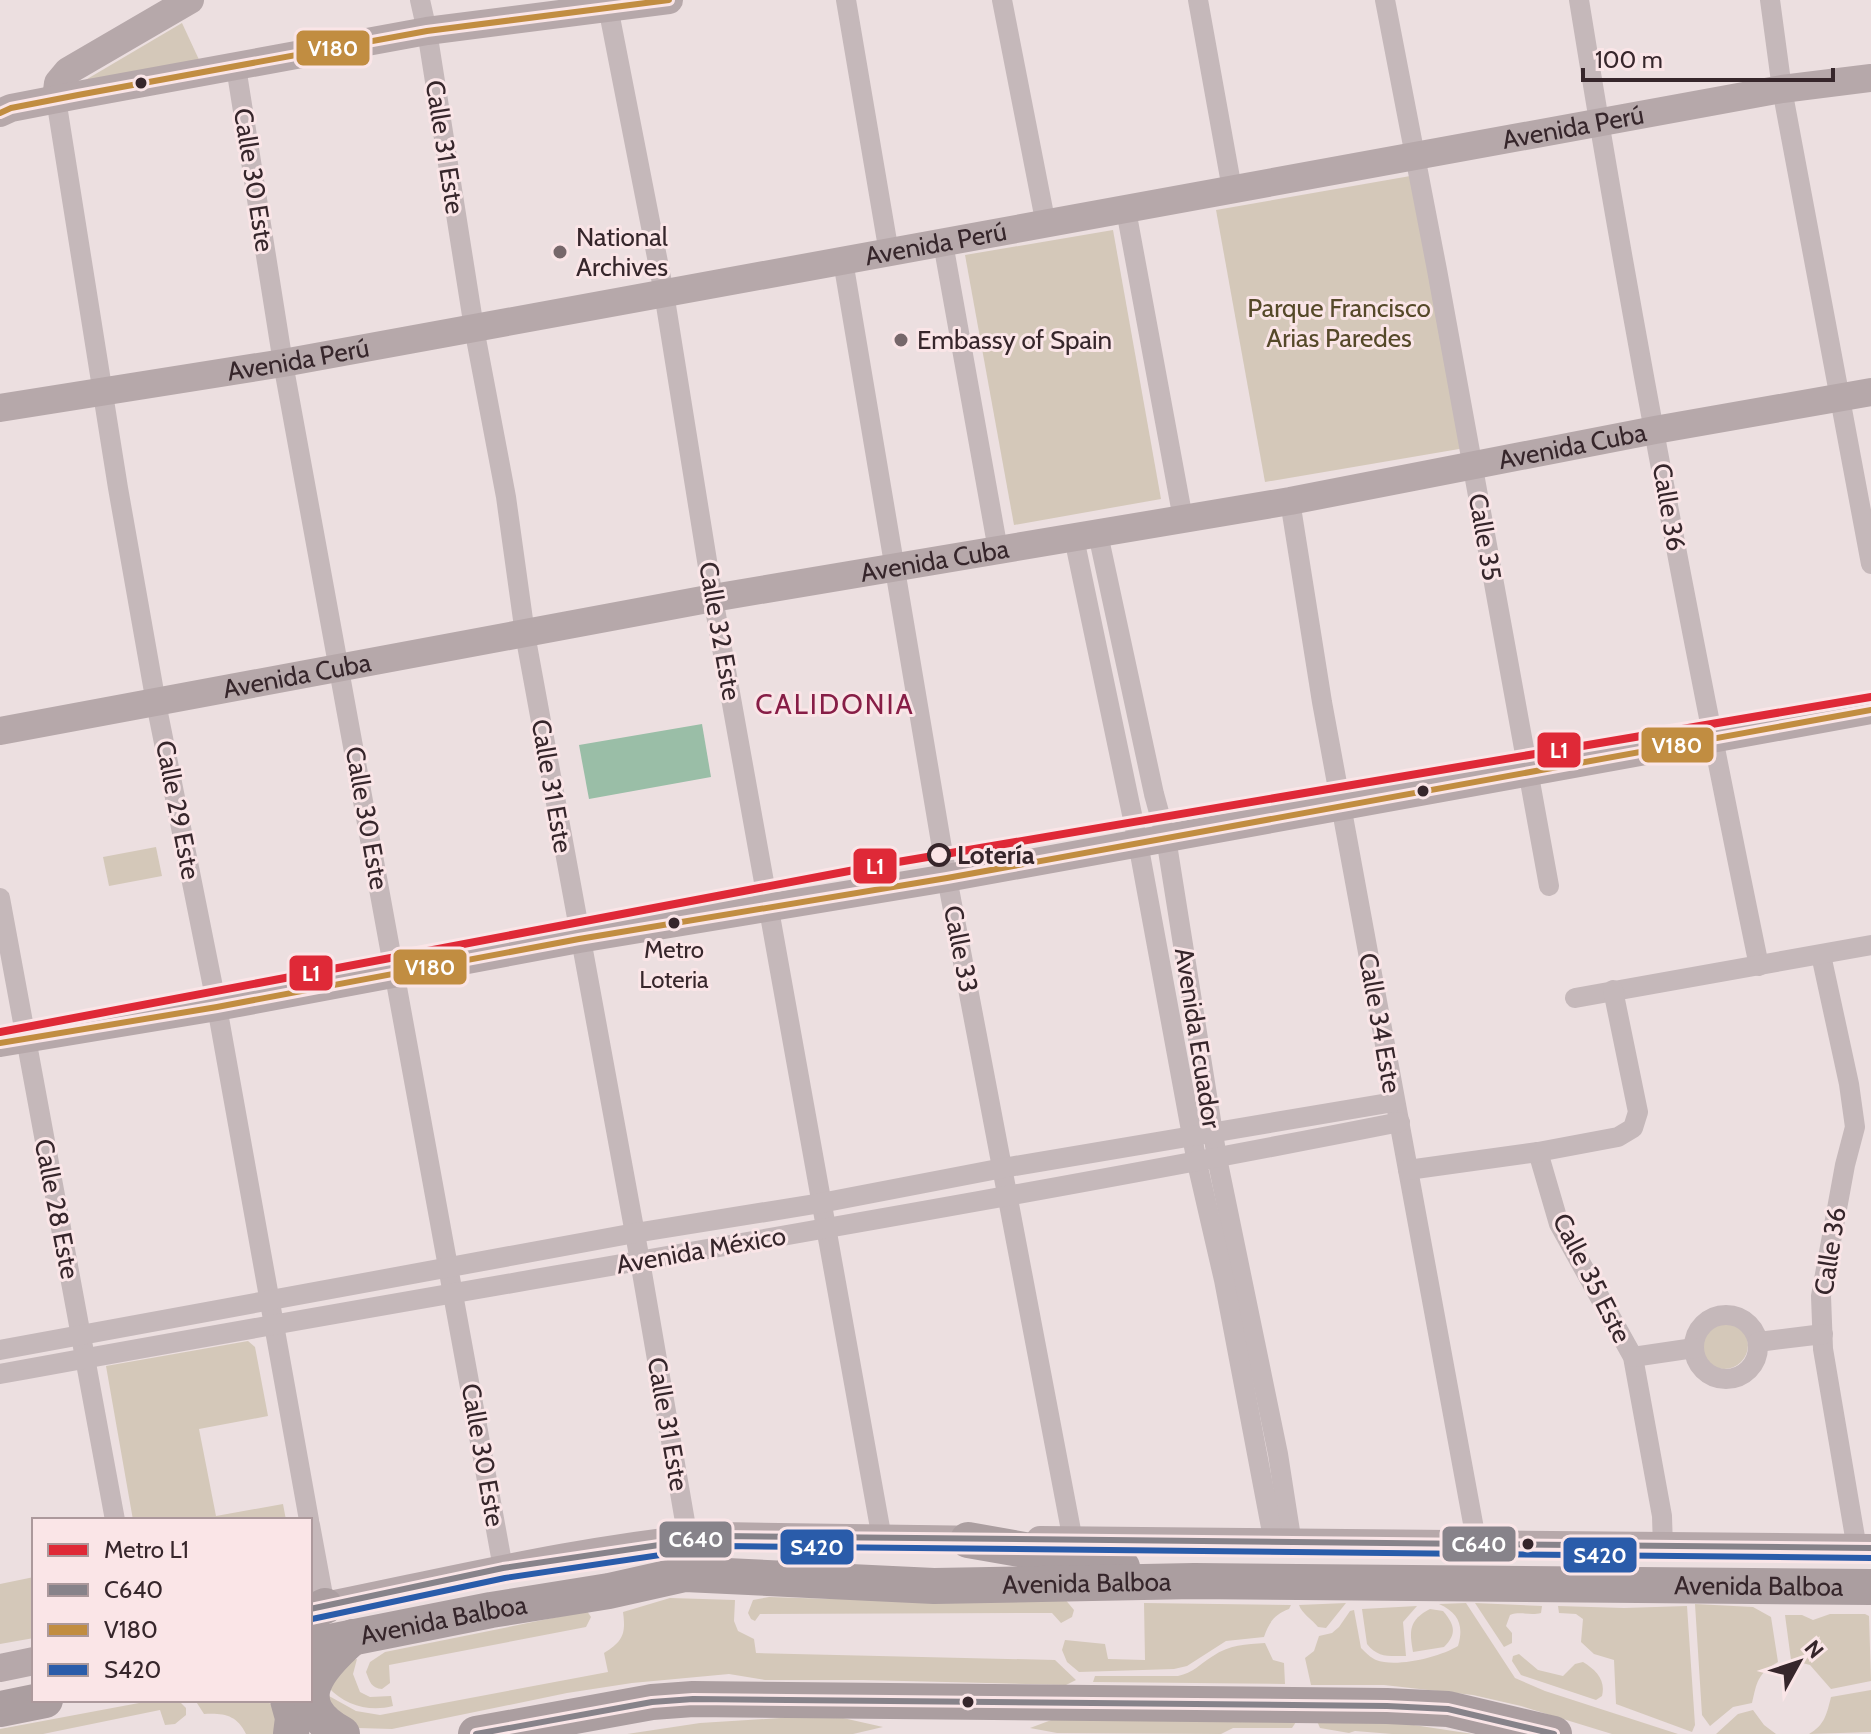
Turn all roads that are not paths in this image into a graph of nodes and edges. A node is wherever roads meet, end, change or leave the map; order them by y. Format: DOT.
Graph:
graph roads {
  1 [pos="190,0"];
  2 [pos="420,0"];
  3 [pos="669,0"];
  4 [pos="846,0"];
  5 [pos="1002,0"];
  6 [pos="1198,0"];
  7 [pos="1385,0"];
  8 [pos="1579,0"];
  9 [pos="1770,0"];
  10 [pos="608,7"];
  11 [pos="427,31"];
  12 [pos="236,67"];
  13 [pos="1871,78"];
  14 [pos="1782,89"];
  15 [pos="56,99"];
  16 [pos="0,113"];
  17 [pos="1599,125"];
  18 [pos="1416,157"];
  19 [pos="1232,189"];
  20 [pos="1126,210"];
  21 [pos="1046,225"];
  22 [pos="943,243"];
  23 [pos="889,253"];
  24 [pos="843,261"];
  25 [pos="664,293"];
  26 [pos="474,328"];
  27 [pos="283,363"];
  28 [pos="101,392"];
  29 [pos="1871,392"];
  30 [pos="1840,397"];
  31 [pos="0,408"];
  32 [pos="1655,430"];
  33 [pos="1473,465"];
  34 [pos="1290,501"];
  35 [pos="1183,519"];
  36 [pos="1086,536"];
  37 [pos="998,550"];
  38 [pos="1871,564"];
  39 [pos="894,567"];
  40 [pos="713,598"];
  41 [pos="525,634"];
  42 [pos="339,666"];
  43 [pos="156,703"];
  44 [pos="1871,710"];
  45 [pos="0,731"];
  46 [pos="1712,739"];
  47 [pos="1529,772"];
  48 [pos="1341,806"];
  49 [pos="1166,838"];
  50 [pos="1138,843"];
  51 [pos="947,878"];
  52 [pos="1549,886"];
  53 [pos="0,898"];
  54 [pos="769,910"];
  55 [pos="579,939"];
  56 [pos="1871,945"];
  57 [pos="1821,955"];
  58 [pos="1759,966"];
  59 [pos="396,973"];
  60 [pos="1613,990"];
  61 [pos="1575,998"];
  62 [pos="217,1007"];
  63 [pos="13,1041"];
  64 [pos="1397,1112"];
  65 [pos="1202,1136"];
  66 [pos="1538,1152"];
  67 [pos="1207,1160"];
  68 [pos="1003,1168"];
  69 [pos="1408,1170"];
  70 [pos="1007,1194"];
  71 [pos="821,1203"];
  72 [pos="825,1228"];
  73 [pos="635,1233"];
  74 [pos="640,1261"];
  75 [pos="449,1266"];
  76 [pos="454,1291"];
  77 [pos="270,1300"];
  78 [pos="274,1326"];
  79 [pos="1823,1334"];
  80 [pos="81,1337"];
  81 [pos="1758,1342"];
  82 [pos="1694,1348"];
  83 [pos="0,1350"];
  84 [pos="1633,1357"];
  85 [pos="86,1358"];
  86 [pos="0,1374"];
  87 [pos="115,1518"];
  88 [pos="309,1518"];
  89 [pos="688,1539"];
  90 [pos="882,1539"];
  91 [pos="968,1540"];
  92 [pos="1073,1541"];
  93 [pos="1283,1544"];
  94 [pos="1477,1545"];
  95 [pos="1663,1548"];
  96 [pos="1864,1549"];
  97 [pos="312,1557"];
  98 [pos="503,1568"];
  99 [pos="1194,1581"];
  100 [pos="1871,1587"];
  101 [pos="315,1609"];
  102 [pos="353,1637"];
  103 [pos="312,1646"];
  104 [pos="32,1661"];
  105 [pos="0,1668"];
  106 [pos="35,1702"];
  107 [pos="289,1702"];
  108 [pos="0,1709"];
  109 [pos="291,1734"];
  110 [pos="342,1734"];
  111 [pos="476,1734"];
  112 [pos="1554,1734"];
  1 -- 15 [label="main road"];
  2 -- 11 [label="street, Calle 31 Este"];
  3 -- 10 [label="main road"];
  4 -- 23 [label="street"];
  5 -- 21 [label="street"];
  6 -- 19 [label="street"];
  7 -- 18 [label="street, Calle 35"];
  8 -- 17 [label="street, Calle 36"];
  9 -- 14 [label="street"];
  10 -- 11 [label="main road"];
  10 -- 25 [label="street, Calle 32 Este"];
  11 -- 12 [label="main road"];
  11 -- 26 [label="street, Calle 31 Este"];
  12 -- 15 [label="main road"];
  12 -- 27 [label="street, Calle 30 Este"];
  13 -- 14 [label="main road, Avenida Perú"];
  14 -- 17 [label="main road, Avenida Perú"];
  14 -- 30 [label="street"];
  15 -- 16 [label="main road"];
  15 -- 28 [label="street, Calle 29 Este"];
  17 -- 18 [label="main road, Avenida Perú"];
  17 -- 32 [label="street, Calle 36"];
  18 -- 19 [label="main road, Avenida Perú"];
  18 -- 33 [label="street, Calle 35"];
  19 -- 20 [label="main road, Avenida Perú"];
  20 -- 21 [label="main road, Avenida Perú"];
  20 -- 35 [label="street"];
  21 -- 22 [label="main road, Avenida Perú"];
  22 -- 23 [label="main road, Avenida Perú"];
  22 -- 37 [label="street"];
  23 -- 24 [label="main road, Avenida Perú"];
  24 -- 25 [label="main road, Avenida Perú"];
  24 -- 39 [label="street, Calle 33"];
  25 -- 26 [label="main road, Avenida Perú"];
  25 -- 40 [label="street, Calle 32 Este"];
  26 -- 27 [label="main road, Avenida Perú"];
  26 -- 41 [label="street, Calle 31 Este"];
  27 -- 28 [label="main road, Avenida Perú"];
  27 -- 42 [label="street, Calle 30 Este"];
  28 -- 31 [label="main road, Avenida Perú"];
  28 -- 43 [label="street, Calle 29 Este"];
  29 -- 30 [label="main road, Avenida Cuba"];
  30 -- 32 [label="main road, Avenida Cuba"];
  30 -- 38 [label="street"];
  32 -- 33 [label="main road, Avenida Cuba"];
  32 -- 46 [label="street, Calle 36"];
  33 -- 34 [label="main road, Avenida Cuba"];
  33 -- 47 [label="street, Calle 35"];
  34 -- 35 [label="main road, Avenida Cuba"];
  34 -- 48 [label="street, Calle 34 Este"];
  35 -- 36 [label="main road, Avenida Cuba"];
  36 -- 37 [label="main road, Avenida Cuba"];
  36 -- 49 [label="street, Avenida Ecuador"];
  36 -- 50 [label="street, Avenida Ecuador"];
  37 -- 39 [label="main road, Avenida Cuba"];
  39 -- 40 [label="main road, Avenida Cuba"];
  39 -- 51 [label="street, Calle 33"];
  40 -- 41 [label="main road, Avenida Cuba"];
  40 -- 54 [label="street, Calle 32 Este"];
  41 -- 42 [label="main road, Avenida Cuba"];
  41 -- 55 [label="street, Calle 31 Este"];
  42 -- 43 [label="main road, Avenida Cuba"];
  42 -- 59 [label="street, Calle 30 Este"];
  43 -- 45 [label="main road, Avenida Cuba"];
  43 -- 62 [label="street, Calle 29 Este"];
  44 -- 46 [label="main road"];
  46 -- 47 [label="main road"];
  46 -- 58 [label="street, Calle 36"];
  47 -- 48 [label="main road"];
  47 -- 52 [label="street, Calle 35"];
  48 -- 49 [label="main road"];
  48 -- 64 [label="street, Calle 34 Este"];
  49 -- 50 [label="main road"];
  49 -- 65 [label="street, Avenida Ecuador"];
  50 -- 51 [label="main road"];
  50 -- 65 [label="street, Avenida Ecuador"];
  51 -- 54 [label="main road"];
  51 -- 68 [label="street, Calle 33"];
  53 -- 63 [label="street, Calle 28 Este"];
  54 -- 55 [label="main road"];
  54 -- 71 [label="street, Calle 32 Este"];
  55 -- 59 [label="main road"];
  55 -- 73 [label="street, Calle 31 Este"];
  56 -- 57 [label="street"];
  57 -- 58 [label="street"];
  57 -- 79 [label="street, Calle 36"];
  58 -- 60 [label="street"];
  59 -- 62 [label="main road"];
  59 -- 75 [label="street, Calle 30 Este"];
  60 -- 61 [label="street"];
  60 -- 66 [label="street"];
  62 -- 63 [label="main road"];
  62 -- 77 [label="street, Calle 29 Este"];
  63 -- 80 [label="street, Calle 28 Este"];
  64 -- 65 [label="street, Avenida México"];
  64 -- 67 [label="street, Avenida México"];
  64 -- 69 [label="street, Calle 34 Este"];
  65 -- 67 [label="street, Avenida Ecuador"];
  65 -- 68 [label="street, Avenida México"];
  66 -- 69 [label="street"];
  66 -- 84 [label="street, Calle 35 Este"];
  67 -- 70 [label="street, Avenida México"];
  67 -- 93 [label="street, Avenida Ecuador"];
  68 -- 70 [label="street, Calle 33"];
  68 -- 71 [label="street, Avenida México"];
  69 -- 94 [label="street, Calle 34 Este"];
  70 -- 72 [label="street, Avenida México"];
  70 -- 92 [label="street, Calle 33"];
  71 -- 72 [label="street, Calle 32 Este"];
  71 -- 73 [label="street, Avenida México"];
  72 -- 74 [label="street, Avenida México"];
  72 -- 90 [label="street, Calle 32 Este"];
  73 -- 74 [label="street, Calle 31 Este"];
  73 -- 75 [label="street, Avenida México"];
  74 -- 76 [label="street, Avenida México"];
  74 -- 89 [label="street, Calle 31 Este"];
  75 -- 76 [label="street, Calle 30 Este"];
  75 -- 77 [label="street, Avenida México"];
  76 -- 78 [label="street, Avenida México"];
  76 -- 98 [label="street, Calle 30 Este"];
  77 -- 78 [label="street, Calle 29 Este"];
  77 -- 80 [label="street, Avenida México"];
  78 -- 85 [label="street, Avenida México"];
  78 -- 88 [label="street, Calle 29 Este"];
  79 -- 81 [label="street"];
  79 -- 96 [label="street, Calle 36"];
  80 -- 83 [label="street, Avenida México"];
  80 -- 85 [label="street, Calle 28 Este"];
  81 -- 82 [label="street"];
  81 -- 82 [label="street"];
  82 -- 84 [label="street"];
  84 -- 95 [label="street, Calle 35 Este"];
  85 -- 86 [label="street, Avenida México"];
  85 -- 87 [label="street, Calle 28 Este"];
  89 -- 90 [label="main road, Avenida Balboa"];
  89 -- 98 [label="main road, Avenida Balboa"];
  90 -- 91 [label="main road, Avenida Balboa"];
  91 -- 92 [label="main road, Avenida Balboa"];
  91 -- 99 [label="highway"];
  92 -- 93 [label="main road, Avenida Balboa"];
  93 -- 94 [label="main road, Avenida Balboa"];
  94 -- 95 [label="main road, Avenida Balboa"];
  95 -- 96 [label="main road, Avenida Balboa"];
  97 -- 101 [label="street, Calle 29 Este"];
  98 -- 101 [label="main road, Avenida Balboa"];
  99 -- 100 [label="highway, Avenida Balboa"];
  99 -- 102 [label="highway, Avenida Balboa"];
  102 -- 103 [label="highway, Avenida Balboa"];
  102 -- 110 [label="highway"];
  104 -- 105 [label="main road"];
  106 -- 108 [label="highway"];
  107 -- 109 [label="highway"];
  111 -- 112 [label="highway"];
}
